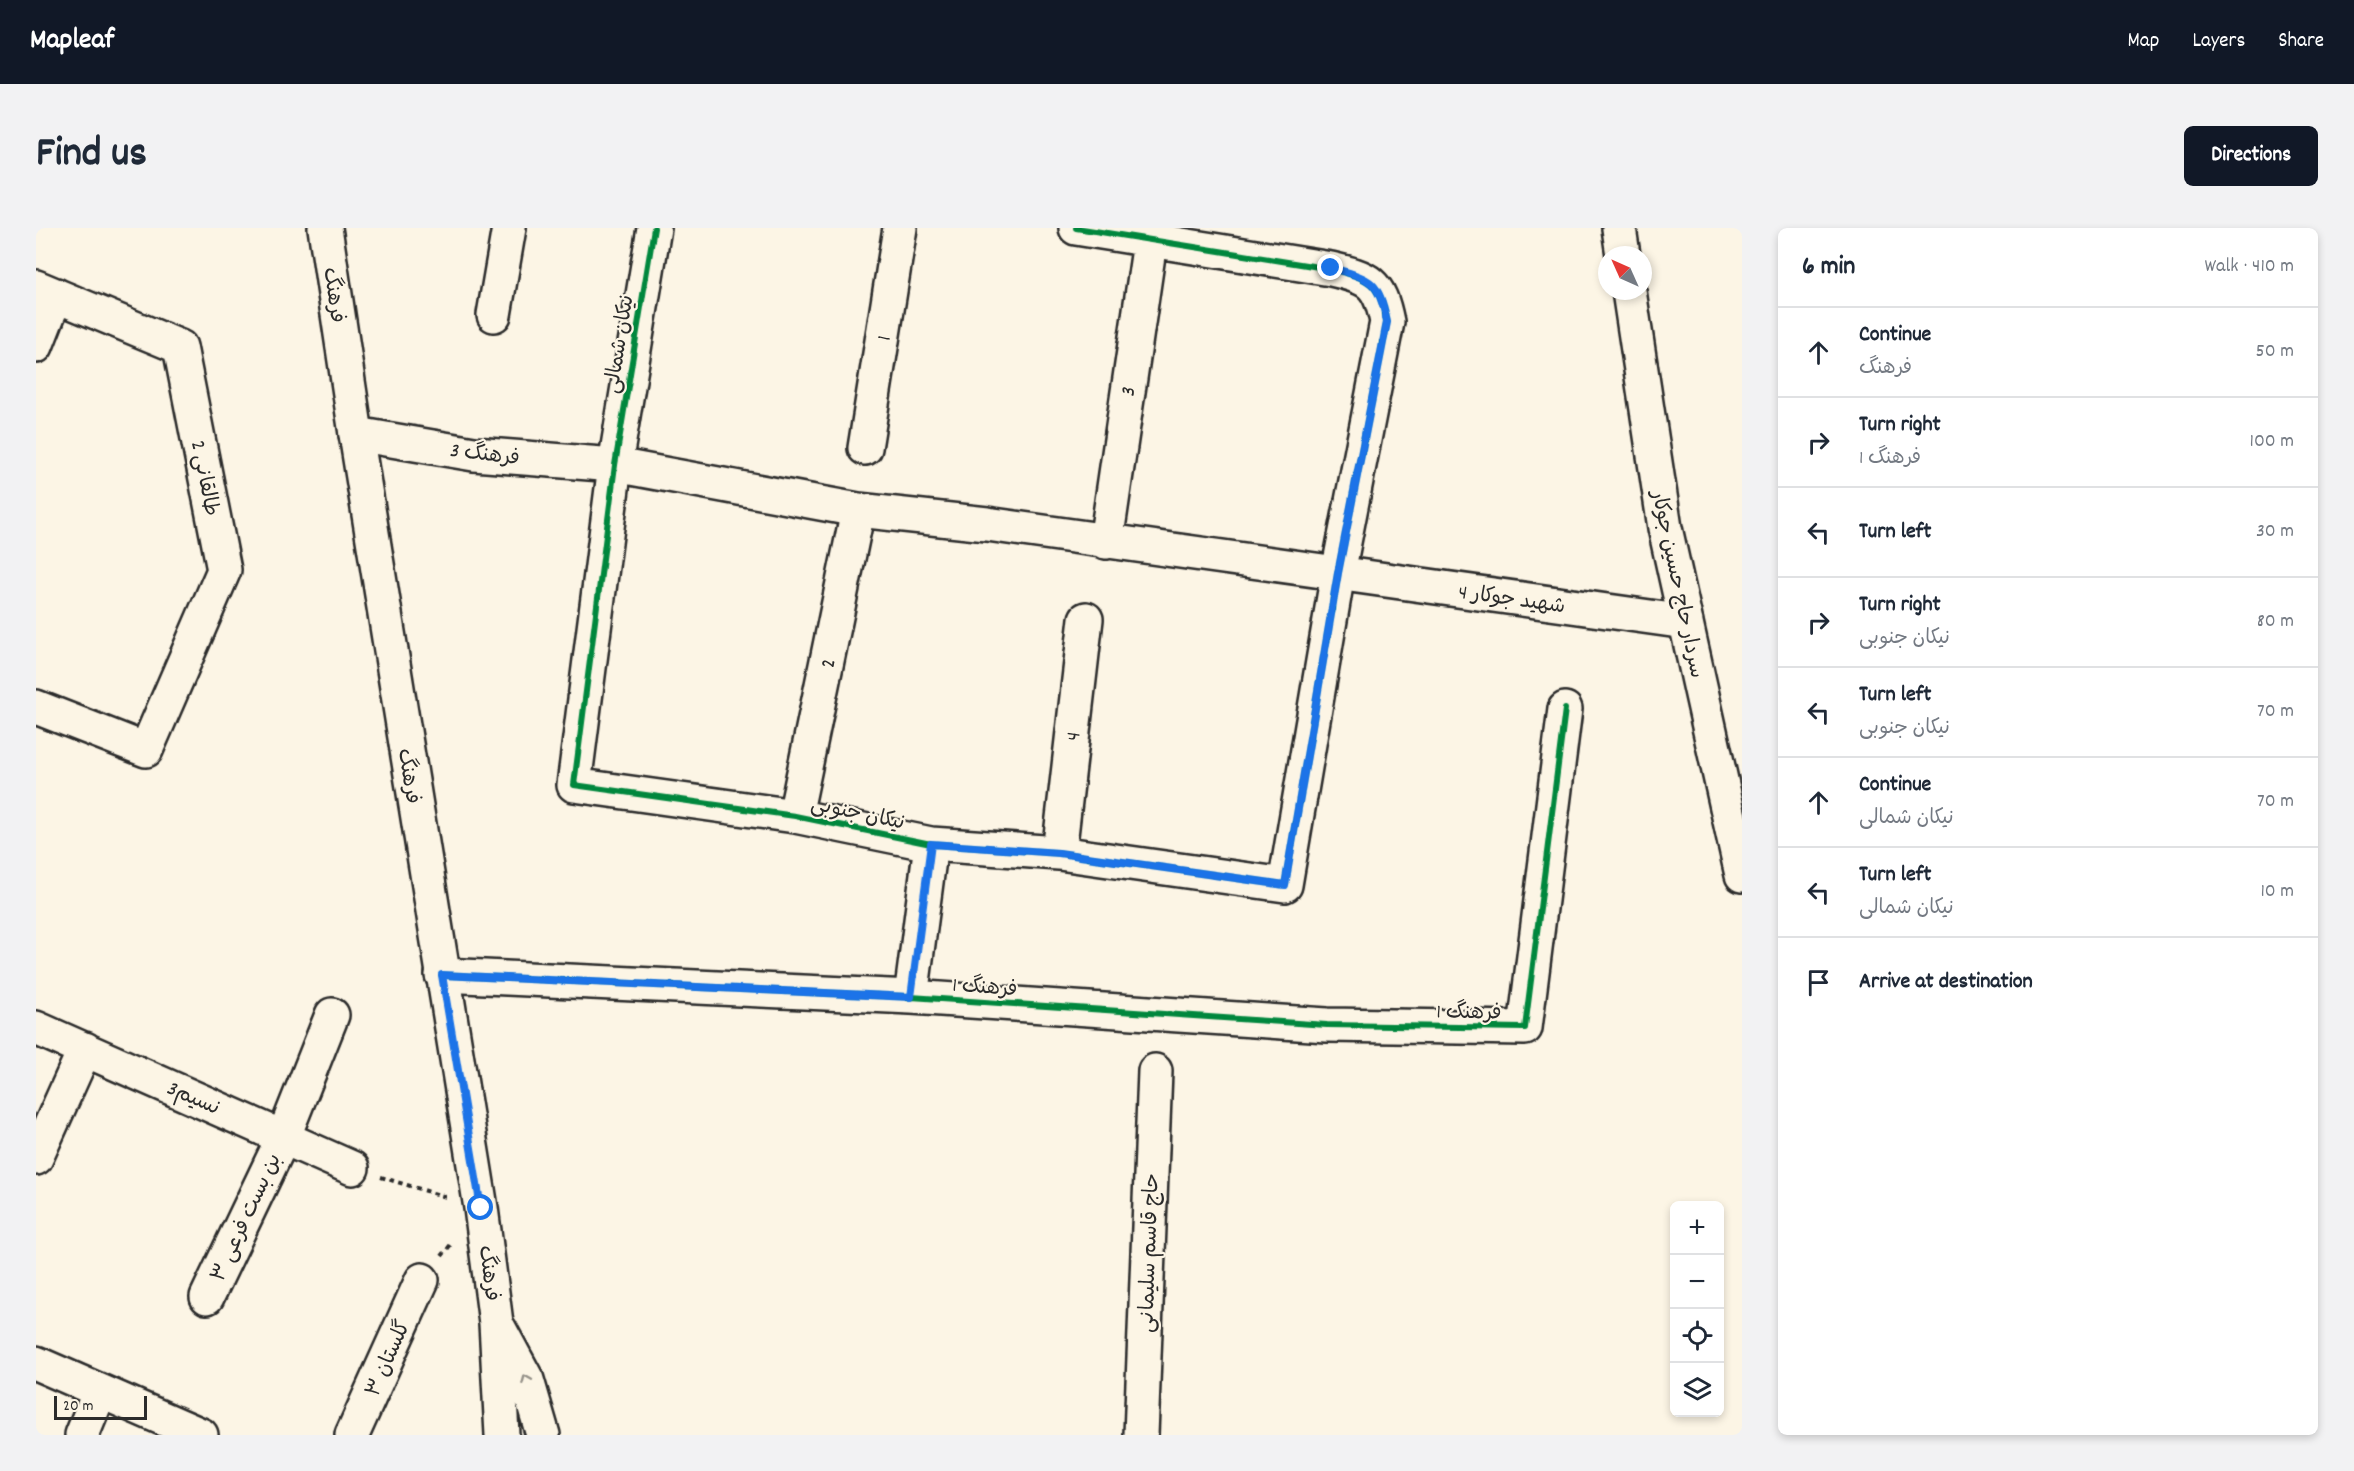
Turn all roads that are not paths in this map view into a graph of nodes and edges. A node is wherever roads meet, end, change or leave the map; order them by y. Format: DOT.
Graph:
graph roads {
  1 [pos="325,228"];
  2 [pos="509,228"];
  3 [pos="654,228"];
  4 [pos="900,228"];
  5 [pos="1076,228"];
  6 [pos="1619,228"];
  7 [pos="1151,234"];
  8 [pos="1622,246"];
  9 [pos="46,291"];
  10 [pos="1630,300"];
  11 [pos="494,315"];
  12 [pos="36,346"];
  13 [pos="356,434"];
  14 [pos="865,448"];
  15 [pos="615,465"];
  16 [pos="858,510"];
  17 [pos="1106,542"];
  18 [pos="1338,573"];
  19 [pos="1086,619"];
  20 [pos="1686,622"];
  21 [pos="36,707"];
  22 [pos="1565,709"];
  23 [pos="795,816"];
  24 [pos="931,844"];
  25 [pos="1059,853"];
  26 [pos="1742,875"];
  27 [pos="442,975"];
  28 [pos="911,997"];
  29 [pos="332,1015"];
  30 [pos="36,1028"];
  31 [pos="85,1049"];
  32 [pos="1155,1071"];
  33 [pos="284,1136"];
  34 [pos="36,1158"];
  35 [pos="352,1168"];
  36 [pos="422,1280"];
  37 [pos="207,1298"];
  38 [pos="496,1323"];
  39 [pos="36,1363"];
  40 [pos="100,1392"];
  41 [pos="82,1435"];
  42 [pos="201,1435"];
  43 [pos="352,1435"];
  44 [pos="502,1435"];
  45 [pos="543,1435"];
  46 [pos="1141,1435"];
  1 -- 13 [label="street, فرهنگ"];
  2 -- 11 [label="street"];
  3 -- 15 [label="street, نیکان شمالی"];
  4 -- 14 [label="street, 1"];
  5 -- 7 [label="street"];
  6 -- 8 [label="street"];
  7 -- 17 [label="street, 3"];
  7 -- 18 [label="street"];
  9 -- 12 [label="street"];
  9 -- 21 [label="street, طالقانی 2"];
  10 -- 20 [label="street, سردار حاج حسین جوکار"];
  13 -- 15 [label="street, فرهنگ 3"];
  13 -- 27 [label="street, فرهنگ"];
  15 -- 16 [label="street, فرهنگ 3"];
  15 -- 23 [label="street, نیکان جنوبی"];
  16 -- 17 [label="street, شهید جوکار 4"];
  16 -- 23 [label="street, 2"];
  17 -- 18 [label="street, شهید جوکار 4"];
  18 -- 20 [label="street, شهید جوکار 4"];
  18 -- 25 [label="street, نیکان جنوبی"];
  19 -- 25 [label="street, 4"];
  20 -- 26 [label="street, سردار حاج حسین جوکار"];
  22 -- 28 [label="street, فرهنگ 1"];
  23 -- 24 [label="street, نیکان جنوبی"];
  24 -- 25 [label="street, نیکان جنوبی"];
  24 -- 28 [label="street"];
  27 -- 28 [label="street, فرهنگ 1"];
  27 -- 38 [label="street, فرهنگ"];
  29 -- 33 [label="street, بن بست فرعی ۳"];
  30 -- 31 [label="street, نسیم3"];
  31 -- 33 [label="street, نسیم3"];
  31 -- 34 [label="street"];
  32 -- 46 [label="street, حاج قاسم سلیمانی"];
  33 -- 35 [label="street, نسیم3"];
  33 -- 37 [label="street, بن بست فرعی ۳"];
  36 -- 43 [label="street, گلستان ۳"];
  38 -- 44 [label="street, فرهنگ"];
  45 -- 38 [label="street, فرهنگ, one-way"];
  39 -- 40 [label="street"];
  40 -- 41 [label="street"];
  40 -- 42 [label="street"];
}
